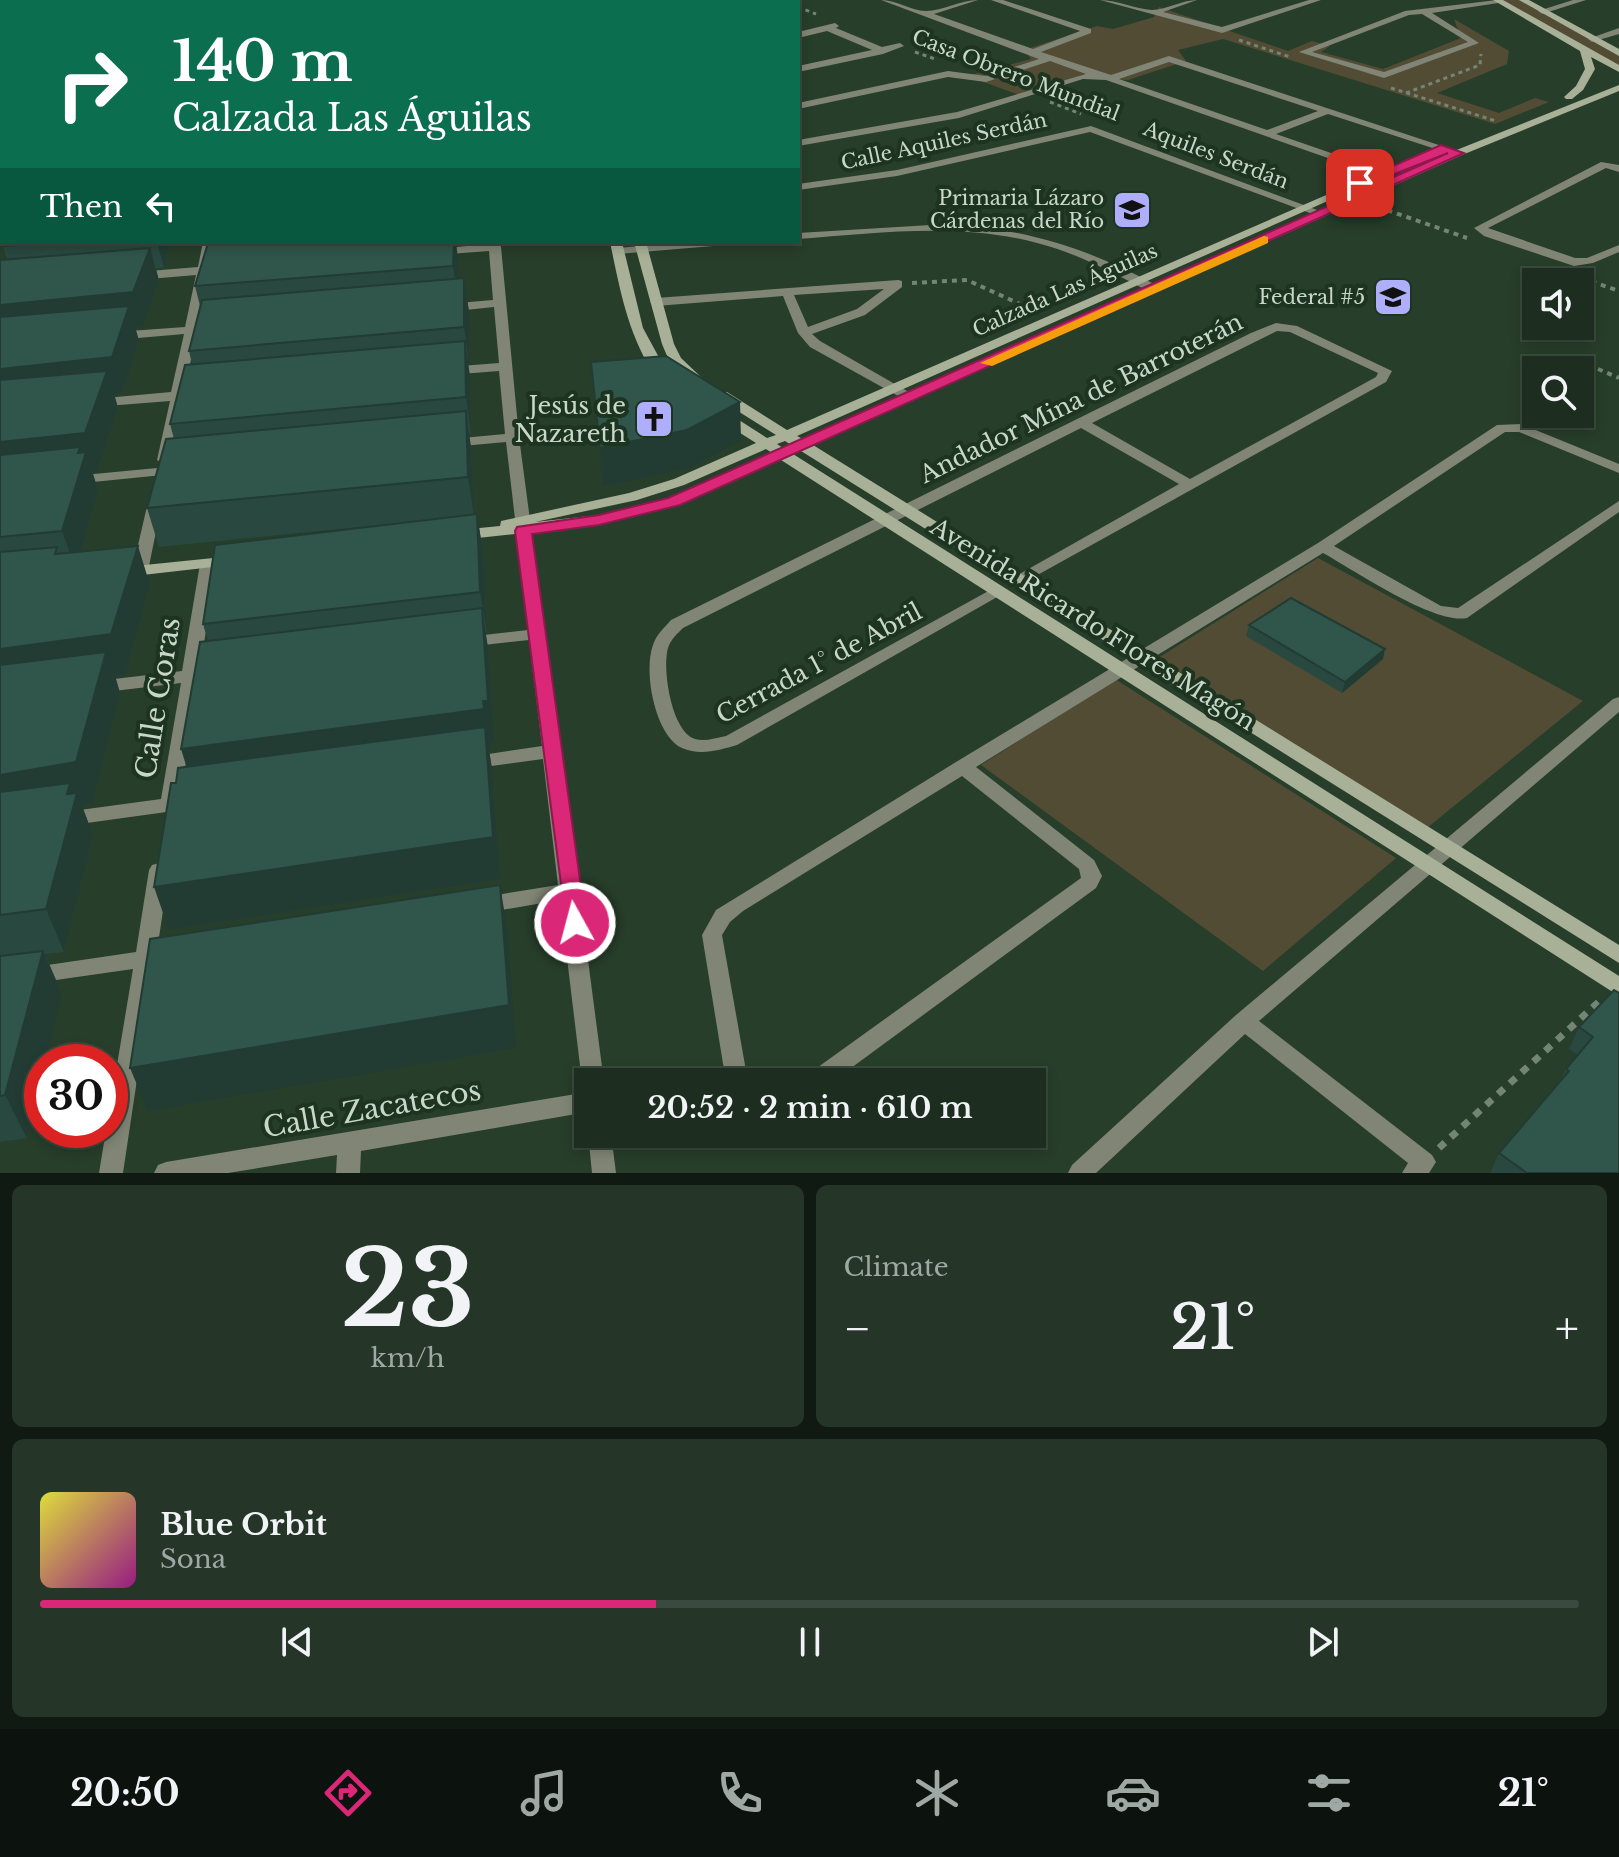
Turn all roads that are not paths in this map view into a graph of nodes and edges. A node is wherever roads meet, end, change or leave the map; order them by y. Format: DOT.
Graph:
graph roads {
  1 [pos="885,0"];
  2 [pos="974,0"];
  3 [pos="995,0"];
  4 [pos="1104,0"];
  5 [pos="1193,0"];
  6 [pos="1317,0"];
  7 [pos="1523,0"];
  8 [pos="1582,0"];
  9 [pos="1499,1"];
  10 [pos="1422,10"];
  11 [pos="1158,11"];
  12 [pos="1542,11"];
  13 [pos="924,14"];
  14 [pos="844,24"];
  15 [pos="828,28"];
  16 [pos="1619,31"];
  17 [pos="800,35"];
  18 [pos="1592,39"];
  19 [pos="900,46"];
  20 [pos="1584,49"];
  21 [pos="883,51"];
  22 [pos="1035,51"];
  23 [pos="1619,53"];
  24 [pos="800,69"];
  25 [pos="1619,69"];
  26 [pos="948,74"];
  27 [pos="1619,77"];
  28 [pos="1112,78"];
  29 [pos="1619,88"];
  30 [pos="1569,97"];
  31 [pos="1013,99"];
  32 [pos="800,106"];
  33 [pos="1329,110"];
  34 [pos="1098,130"];
  35 [pos="1269,133"];
  36 [pos="800,143"];
  37 [pos="1451,150"];
  38 [pos="1619,169"];
  39 [pos="1382,174"];
  40 [pos="800,187"];
  41 [pos="1305,207"];
  42 [pos="1322,214"];
  43 [pos="800,236"];
  44 [pos="209,244"];
  45 [pos="669,244"];
  46 [pos="494,245"];
  47 [pos="641,245"];
  48 [pos="617,246"];
  49 [pos="1619,248"];
  50 [pos="418,253"];
  51 [pos="234,268"];
  52 [pos="203,270"];
  53 [pos="125,277"];
  54 [pos="1137,280"];
  55 [pos="1154,289"];
  56 [pos="787,292"];
  57 [pos="656,302"];
  58 [pos="500,303"];
  59 [pos="438,309"];
  60 [pos="237,326"];
  61 [pos="191,330"];
  62 [pos="804,333"];
  63 [pos="95,338"];
  64 [pos="506,366"];
  65 [pos="428,373"];
  66 [pos="674,383"];
  67 [pos="890,388"];
  68 [pos="208,393"];
  69 [pos="177,395"];
  70 [pos="909,398"];
  71 [pos="74,405"];
  72 [pos="713,409"];
  73 [pos="1083,423"];
  74 [pos="785,435"];
  75 [pos="512,437"];
  76 [pos="436,444"];
  77 [pos="765,444"];
  78 [pos="803,446"];
  79 [pos="783,456"];
  80 [pos="192,468"];
  81 [pos="1619,469"];
  82 [pos="161,471"];
  83 [pos="59,481"];
  84 [pos="1189,484"];
  85 [pos="1619,505"];
  86 [pos="905,510"];
  87 [pos="884,520"];
  88 [pos="522,525"];
  89 [pos="440,537"];
  90 [pos="1323,546"];
  91 [pos="254,558"];
  92 [pos="208,564"];
  93 [pos="140,571"];
  94 [pos="109,574"];
  95 [pos="1017,580"];
  96 [pos="998,592"];
  97 [pos="538,634"];
  98 [pos="443,645"];
  99 [pos="1141,657"];
  100 [pos="1121,670"];
  101 [pos="222,672"];
  102 [pos="190,676"];
  103 [pos="79,689"];
  104 [pos="1618,706"];
  105 [pos="554,751"];
  106 [pos="447,766"];
  107 [pos="962,766"];
  108 [pos="200,800"];
  109 [pos="168,812"];
  110 [pos="46,821"];
  111 [pos="1448,848"];
  112 [pos="162,851"];
  113 [pos="1429,865"];
  114 [pos="571,891"];
  115 [pos="461,909"];
  116 [pos="177,954"];
  117 [pos="1619,955"];
  118 [pos="145,959"];
  119 [pos="0,980"];
  120 [pos="1618,986"];
  121 [pos="1244,1021"];
  122 [pos="591,1068"];
  123 [pos="734,1068"];
  124 [pos="834,1068"];
  125 [pos="574,1104"];
  126 [pos="349,1144"];
  127 [pos="601,1148"];
  128 [pos="1419,1168"];
  129 [pos="111,1173"];
  130 [pos="166,1173"];
  131 [pos="348,1173"];
  132 [pos="604,1173"];
  133 [pos="1080,1173"];
  1 -- 13 [label="street"];
  2 -- 13 [label="street"];
  3 -- 22 [label="street"];
  4 -- 11 [label="street"];
  5 -- 11 [label="street"];
  6 -- 11 [label="street"];
  7 -- 12 [label="street"];
  8 -- 12 [label="street"];
  9 -- 10 [label="street"];
  9 -- 20 [label="street"];
  10 -- 10 [label="street"];
  12 -- 18 [label="street"];
  13 -- 22 [label="street"];
  14 -- 15 [label="street"];
  15 -- 17 [label="street"];
  15 -- 21 [label="street"];
  16 -- 18 [label="street"];
  18 -- 23 [label="street"];
  19 -- 21 [label="street"];
  20 -- 25 [label="street"];
  20 -- 30 [label="street"];
  21 -- 24 [label="street"];
  22 -- 26 [label="street"];
  22 -- 28 [label="street"];
  26 -- 31 [label="street"];
  26 -- 32 [label="street"];
  27 -- 30 [label="street, Calzada Las Águilas"];
  28 -- 31 [label="street"];
  28 -- 33 [label="street"];
  28 -- 35 [label="street"];
  29 -- 37 [label="street, Calzada Las Águilas"];
  30 -- 37 [label="street, Calzada Las Águilas"];
  31 -- 36 [label="street"];
  33 -- 35 [label="street"];
  33 -- 37 [label="street"];
  34 -- 40 [label="street, Calle Aquiles Serdán"];
  34 -- 41 [label="street, Aquiles Serdán"];
  35 -- 39 [label="street"];
  37 -- 39 [label="street, Calzada Las Águilas"];
  37 -- 42 [label="street, Calzada Las Águilas"];
  38 -- 49 [label="street"];
  39 -- 41 [label="street, Calzada Las Águilas"];
  41 -- 42 [label="street, Aquiles Serdán"];
  41 -- 54 [label="street, Calzada Las Águilas"];
  42 -- 55 [label="street, Calzada Las Águilas"];
  43 -- 54 [label="street"];
  44 -- 52 [label="street"];
  45 -- 47 [label="street"];
  46 -- 50 [label="street"];
  46 -- 58 [label="street"];
  47 -- 48 [label="street"];
  47 -- 57 [label="street, Avenida Ricardo Flores Magón"];
  48 -- 66 [label="street"];
  51 -- 52 [label="street"];
  52 -- 53 [label="street"];
  52 -- 61 [label="street"];
  54 -- 55 [label="street"];
  54 -- 67 [label="street, Calzada Las Águilas"];
  55 -- 70 [label="street, Calzada Las Águilas"];
  56 -- 57 [label="street"];
  56 -- 62 [label="street"];
  56 -- 62 [label="street"];
  57 -- 74 [label="street, Avenida Ricardo Flores Magón"];
  58 -- 59 [label="street"];
  58 -- 64 [label="street"];
  60 -- 61 [label="street"];
  61 -- 63 [label="street"];
  61 -- 69 [label="street"];
  62 -- 67 [label="street"];
  64 -- 65 [label="street"];
  64 -- 75 [label="street"];
  67 -- 70 [label="street"];
  67 -- 74 [label="street, Calzada Las Águilas"];
  68 -- 69 [label="street"];
  69 -- 71 [label="street"];
  69 -- 82 [label="street"];
  70 -- 78 [label="street, Calzada Las Águilas"];
  72 -- 77 [label="street, Avenida Ricardo Flores Magón"];
  73 -- 84 [label="street"];
  73 -- 84 [label="street, Andador Mina de Barroterán"];
  73 -- 86 [label="street, Andador Mina de Barroterán"];
  74 -- 77 [label="street, Calzada Las Águilas"];
  74 -- 78 [label="street, Avenida Ricardo Flores Magón"];
  75 -- 76 [label="street"];
  75 -- 88 [label="street"];
  77 -- 79 [label="street, Avenida Ricardo Flores Magón"];
  77 -- 88 [label="street, Calzada Las Águilas"];
  78 -- 79 [label="street, Calzada Las Águilas"];
  78 -- 86 [label="street, Avenida Ricardo Flores Magón"];
  79 -- 87 [label="street, Avenida Ricardo Flores Magón"];
  79 -- 88 [label="street, Calzada Las Águilas"];
  80 -- 82 [label="street"];
  81 -- 90 [label="street"];
  82 -- 83 [label="street"];
  82 -- 93 [label="street"];
  84 -- 95 [label="street"];
  85 -- 90 [label="street"];
  86 -- 87 [label="street, Andador Mina de Barroterán"];
  86 -- 95 [label="street, Avenida Ricardo Flores Magón"];
  87 -- 96 [label="street, Avenida Ricardo Flores Magón"];
  87 -- 96 [label="street, Cerrada 1° de Abril"];
  88 -- 89 [label="street"];
  88 -- 97 [label="street"];
  90 -- 99 [label="street"];
  91 -- 92 [label="street"];
  92 -- 93 [label="street"];
  92 -- 102 [label="street, Calle Coras"];
  93 -- 94 [label="street"];
  95 -- 99 [label="street, Avenida Ricardo Flores Magón"];
  96 -- 100 [label="street, Avenida Ricardo Flores Magón"];
  97 -- 98 [label="street"];
  97 -- 105 [label="street"];
  99 -- 100 [label="street"];
  99 -- 111 [label="street, Avenida Ricardo Flores Magón"];
  100 -- 107 [label="street"];
  100 -- 113 [label="street, Avenida Ricardo Flores Magón"];
  101 -- 102 [label="street"];
  102 -- 103 [label="street"];
  102 -- 109 [label="street, Calle Coras"];
  104 -- 111 [label="street"];
  105 -- 106 [label="street"];
  105 -- 114 [label="street"];
  107 -- 123 [label="street"];
  107 -- 124 [label="street"];
  108 -- 109 [label="street"];
  109 -- 110 [label="street"];
  111 -- 113 [label="street"];
  111 -- 117 [label="street, Avenida Ricardo Flores Magón"];
  112 -- 118 [label="street"];
  113 -- 120 [label="street, Avenida Ricardo Flores Magón"];
  113 -- 121 [label="street"];
  114 -- 115 [label="street"];
  114 -- 122 [label="street"];
  116 -- 118 [label="street"];
  118 -- 119 [label="street"];
  118 -- 129 [label="street"];
  121 -- 128 [label="street"];
  121 -- 133 [label="street"];
  125 -- 126 [label="street, Calle Zacatecos"];
  126 -- 130 [label="street, Calle Zacatecos"];
  126 -- 131 [label="street"];
  127 -- 132 [label="street"];
}
